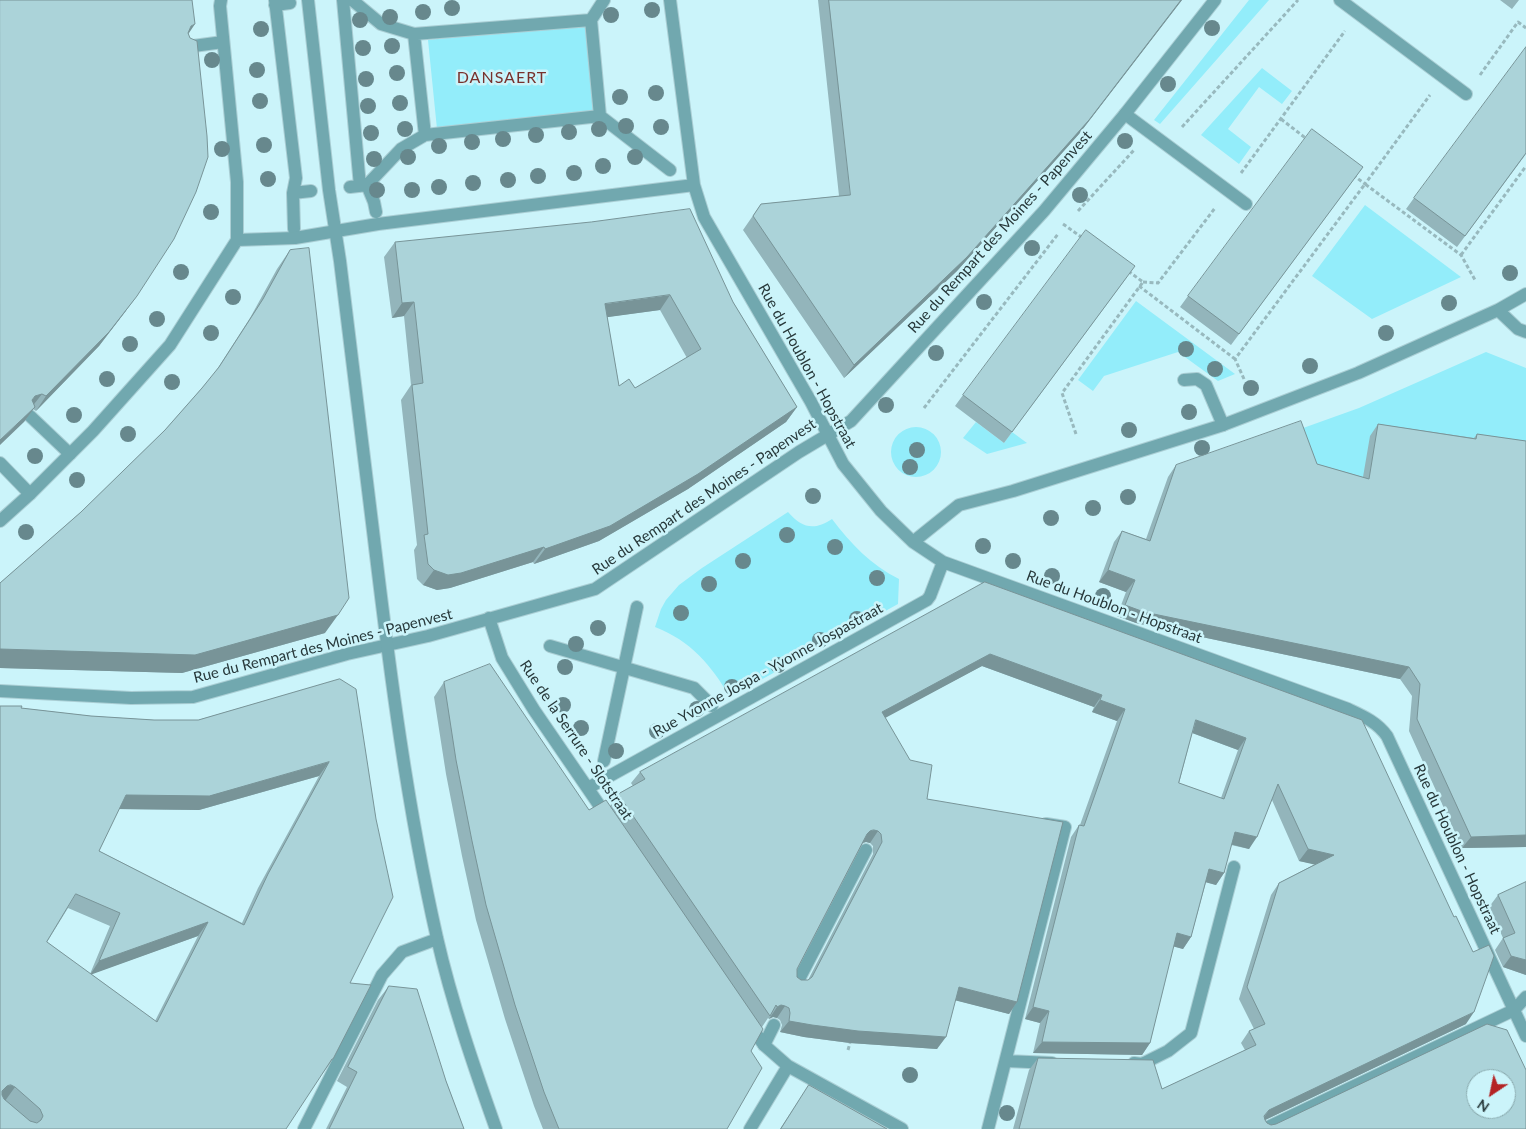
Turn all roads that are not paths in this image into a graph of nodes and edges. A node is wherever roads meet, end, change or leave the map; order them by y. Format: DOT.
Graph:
graph roads {
  1 [pos="221,0"];
  2 [pos="308,0"];
  3 [pos="343,0"];
  4 [pos="352,0"];
  5 [pos="604,0"];
  6 [pos="670,0"];
  7 [pos="1215,0"];
  8 [pos="1340,0"];
  9 [pos="275,2"];
  10 [pos="290,3"];
  11 [pos="591,20"];
  12 [pos="414,34"];
  13 [pos="223,42"];
  14 [pos="186,46"];
  15 [pos="1466,94"];
  16 [pos="1125,114"];
  17 [pos="600,116"];
  18 [pos="425,135"];
  19 [pos="670,170"];
  20 [pos="694,185"];
  21 [pos="359,186"];
  22 [pos="311,191"];
  23 [pos="293,193"];
  24 [pos="1246,204"];
  25 [pos="376,212"];
  26 [pos="294,229"];
  27 [pos="336,231"];
  28 [pos="237,240"];
  29 [pos="1526,294"];
  30 [pos="1498,310"];
  31 [pos="1526,332"];
  32 [pos="1184,380"];
  33 [pos="30,416"];
  34 [pos="1223,426"];
  35 [pos="828,435"];
  36 [pos="70,454"];
  37 [pos="0,463"];
  38 [pos="30,494"];
  39 [pos="0,521"];
  40 [pos="913,542"];
  41 [pos="943,562"];
  42 [pos="637,607"];
  43 [pos="489,618"];
  44 [pos="387,646"];
  45 [pos="550,646"];
  46 [pos="624,667"];
  47 [pos="0,691"];
  48 [pos="712,706"];
  49 [pos="604,761"];
  50 [pos="588,788"];
  51 [pos="1034,822"];
  52 [pos="616,828"];
  53 [pos="866,850"];
  54 [pos="1234,867"];
  55 [pos="438,940"];
  56 [pos="796,985"];
  57 [pos="1526,997"];
  58 [pos="1514,1010"];
  59 [pos="742,1013"];
  60 [pos="774,1025"];
  61 [pos="1526,1036"];
  62 [pos="764,1045"];
  63 [pos="1006,1061"];
  64 [pos="1068,1063"];
  65 [pos="1124,1063"];
  66 [pos="788,1066"];
  67 [pos="304,1129"];
  68 [pos="496,1129"];
  69 [pos="750,1129"];
  70 [pos="902,1129"];
  71 [pos="988,1129"];
  72 [pos="1264,1129"];
  1 -- 13 [label="street"];
  2 -- 27 [label="street"];
  3 -- 21 [label="street"];
  4 -- 12 [label="street"];
  5 -- 11 [label="street"];
  6 -- 20 [label="street, Rue du Houblon - Hopstraat"];
  7 -- 16 [label="street, Rue du Rempart des Moines - Papenvest"];
  8 -- 15 [label="street"];
  9 -- 10 [label="street"];
  9 -- 23 [label="street"];
  11 -- 12 [label="street"];
  11 -- 17 [label="street"];
  12 -- 18 [label="street"];
  13 -- 14 [label="street"];
  13 -- 28 [label="street"];
  16 -- 24 [label="street"];
  16 -- 35 [label="street, Rue du Rempart des Moines - Papenvest"];
  17 -- 18 [label="street"];
  17 -- 19 [label="street"];
  18 -- 21 [label="street"];
  20 -- 27 [label="street"];
  20 -- 35 [label="street, Rue du Houblon - Hopstraat"];
  21 -- 25 [label="street"];
  22 -- 23 [label="street"];
  23 -- 26 [label="street"];
  27 -- 28 [label="street"];
  27 -- 44 [label="street"];
  28 -- 36 [label="street"];
  29 -- 30 [label="street"];
  30 -- 31 [label="street"];
  30 -- 34 [label="street"];
  32 -- 34 [label="street"];
  33 -- 36 [label="street"];
  34 -- 40 [label="street"];
  35 -- 40 [label="street, Rue du Houblon - Hopstraat"];
  35 -- 43 [label="street, Rue du Rempart des Moines - Papenvest"];
  36 -- 38 [label="street"];
  37 -- 38 [label="street"];
  38 -- 39 [label="street"];
  40 -- 41 [label="street, Rue du Houblon - Hopstraat"];
  41 -- 50 [label="street, Rue Yvonne Jospa - Yvonne Jospastraat"];
  41 -- 58 [label="street, Rue du Houblon - Hopstraat"];
  42 -- 46 [label="street"];
  43 -- 44 [label="street, Rue du Rempart des Moines - Papenvest"];
  43 -- 50 [label="street, Rue de la Serrure - Slotstraat"];
  44 -- 47 [label="street, Rue du Rempart des Moines - Papenvest"];
  44 -- 55 [label="street"];
  45 -- 46 [label="street"];
  46 -- 48 [label="street"];
  46 -- 49 [label="street"];
  50 -- 52 [label="street, Rue de la Serrure - Slotstraat"];
  51 -- 63 [label="street"];
  53 -- 56 [label="street"];
  54 -- 65 [label="street"];
  55 -- 67 [label="street"];
  55 -- 68 [label="street"];
  57 -- 58 [label="street"];
  58 -- 61 [label="street, Rue du Houblon - Hopstraat"];
  58 -- 72 [label="street"];
  59 -- 62 [label="street"];
  60 -- 62 [label="street"];
  62 -- 66 [label="street"];
  63 -- 64 [label="street"];
  63 -- 71 [label="street"];
  66 -- 69 [label="street"];
  66 -- 70 [label="street"];
}
